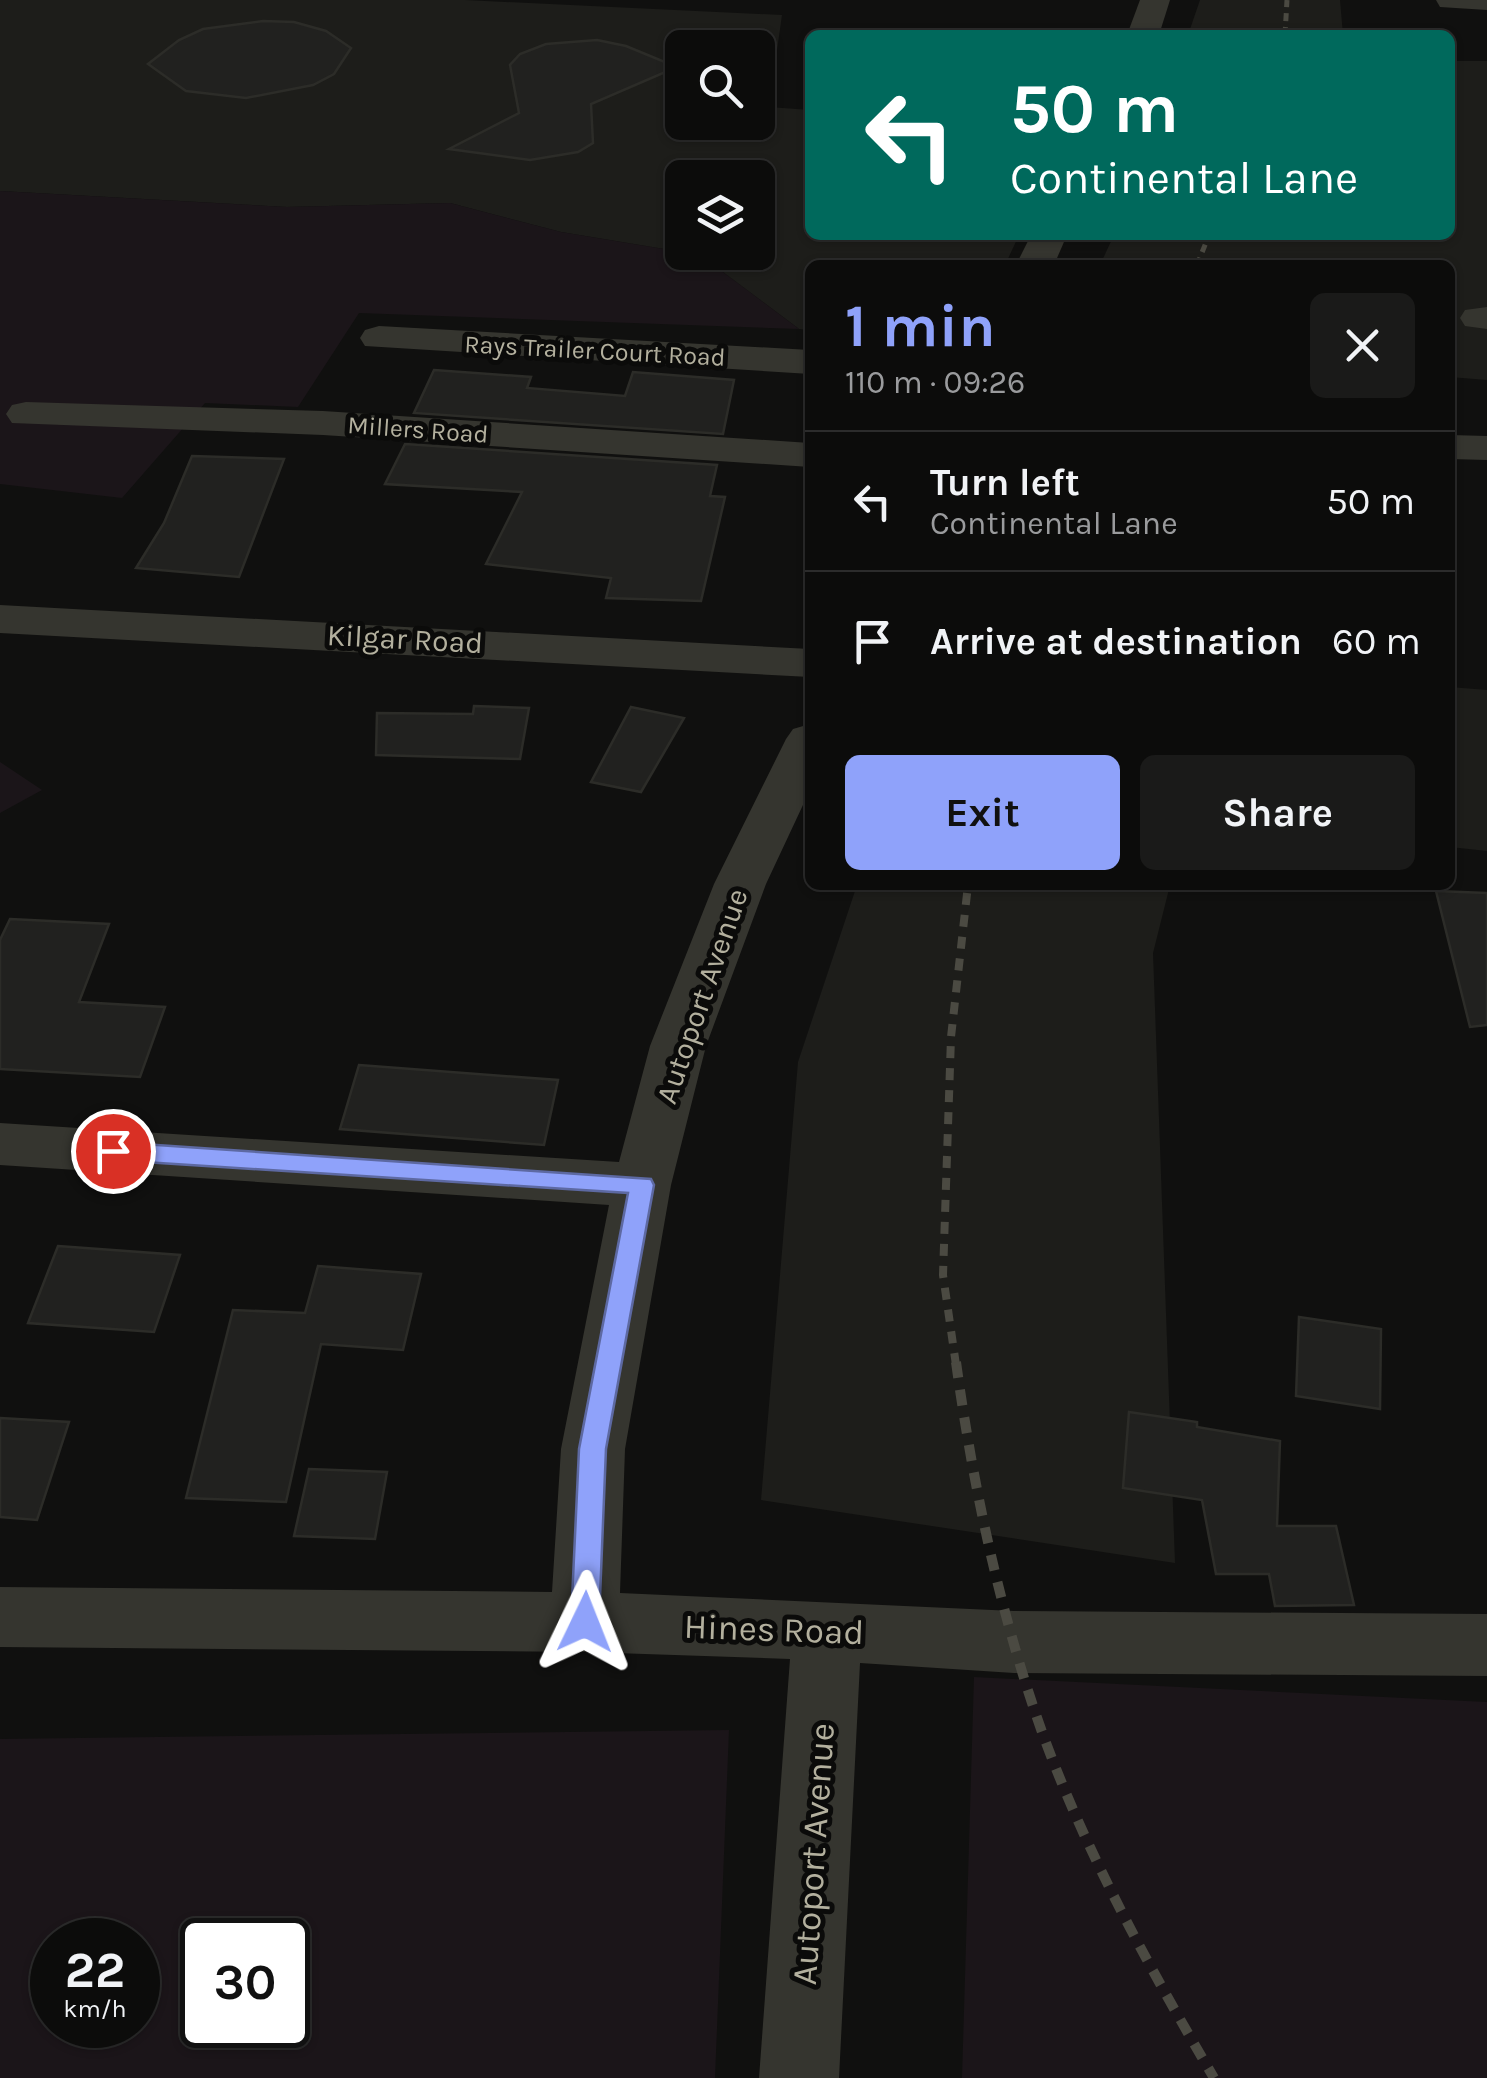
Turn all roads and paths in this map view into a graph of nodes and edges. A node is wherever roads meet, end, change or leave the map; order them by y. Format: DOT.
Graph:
graph roads {
  1 [pos="1155,0"];
  2 [pos="1452,0"];
  3 [pos="1487,2"];
  4 [pos="1145,30"];
  5 [pos="379,338"];
  6 [pos="805,362"];
  7 [pos="26,414"];
  8 [pos="1455,447"];
  9 [pos="1487,448"];
  10 [pos="805,455"];
  11 [pos="0,619"];
  12 [pos="805,663"];
  13 [pos="805,749"];
  14 [pos="0,1144"];
  15 [pos="642,1185"];
  16 [pos="0,1617"];
  17 [pos="585,1622"];
  18 [pos="827,1630"];
  19 [pos="1487,1645"];
  20 [pos="800,2078"];
  1 -- 4 [label="street"];
  2 -- 3 [label="street"];
  5 -- 6 [label="street, Rays Trailer Court Road"];
  7 -- 10 [label="street, Millers Road"];
  8 -- 9 [label="street"];
  11 -- 12 [label="street, Kilgar Road"];
  13 -- 15 [label="street, Autoport Avenue"];
  14 -- 15 [label="street"];
  15 -- 17 [label="street, Autoport Avenue"];
  16 -- 17 [label="street, Hines Road"];
  17 -- 18 [label="street, Hines Road"];
  18 -- 19 [label="street, Hines Road"];
  18 -- 20 [label="street, Autoport Avenue"];
}
